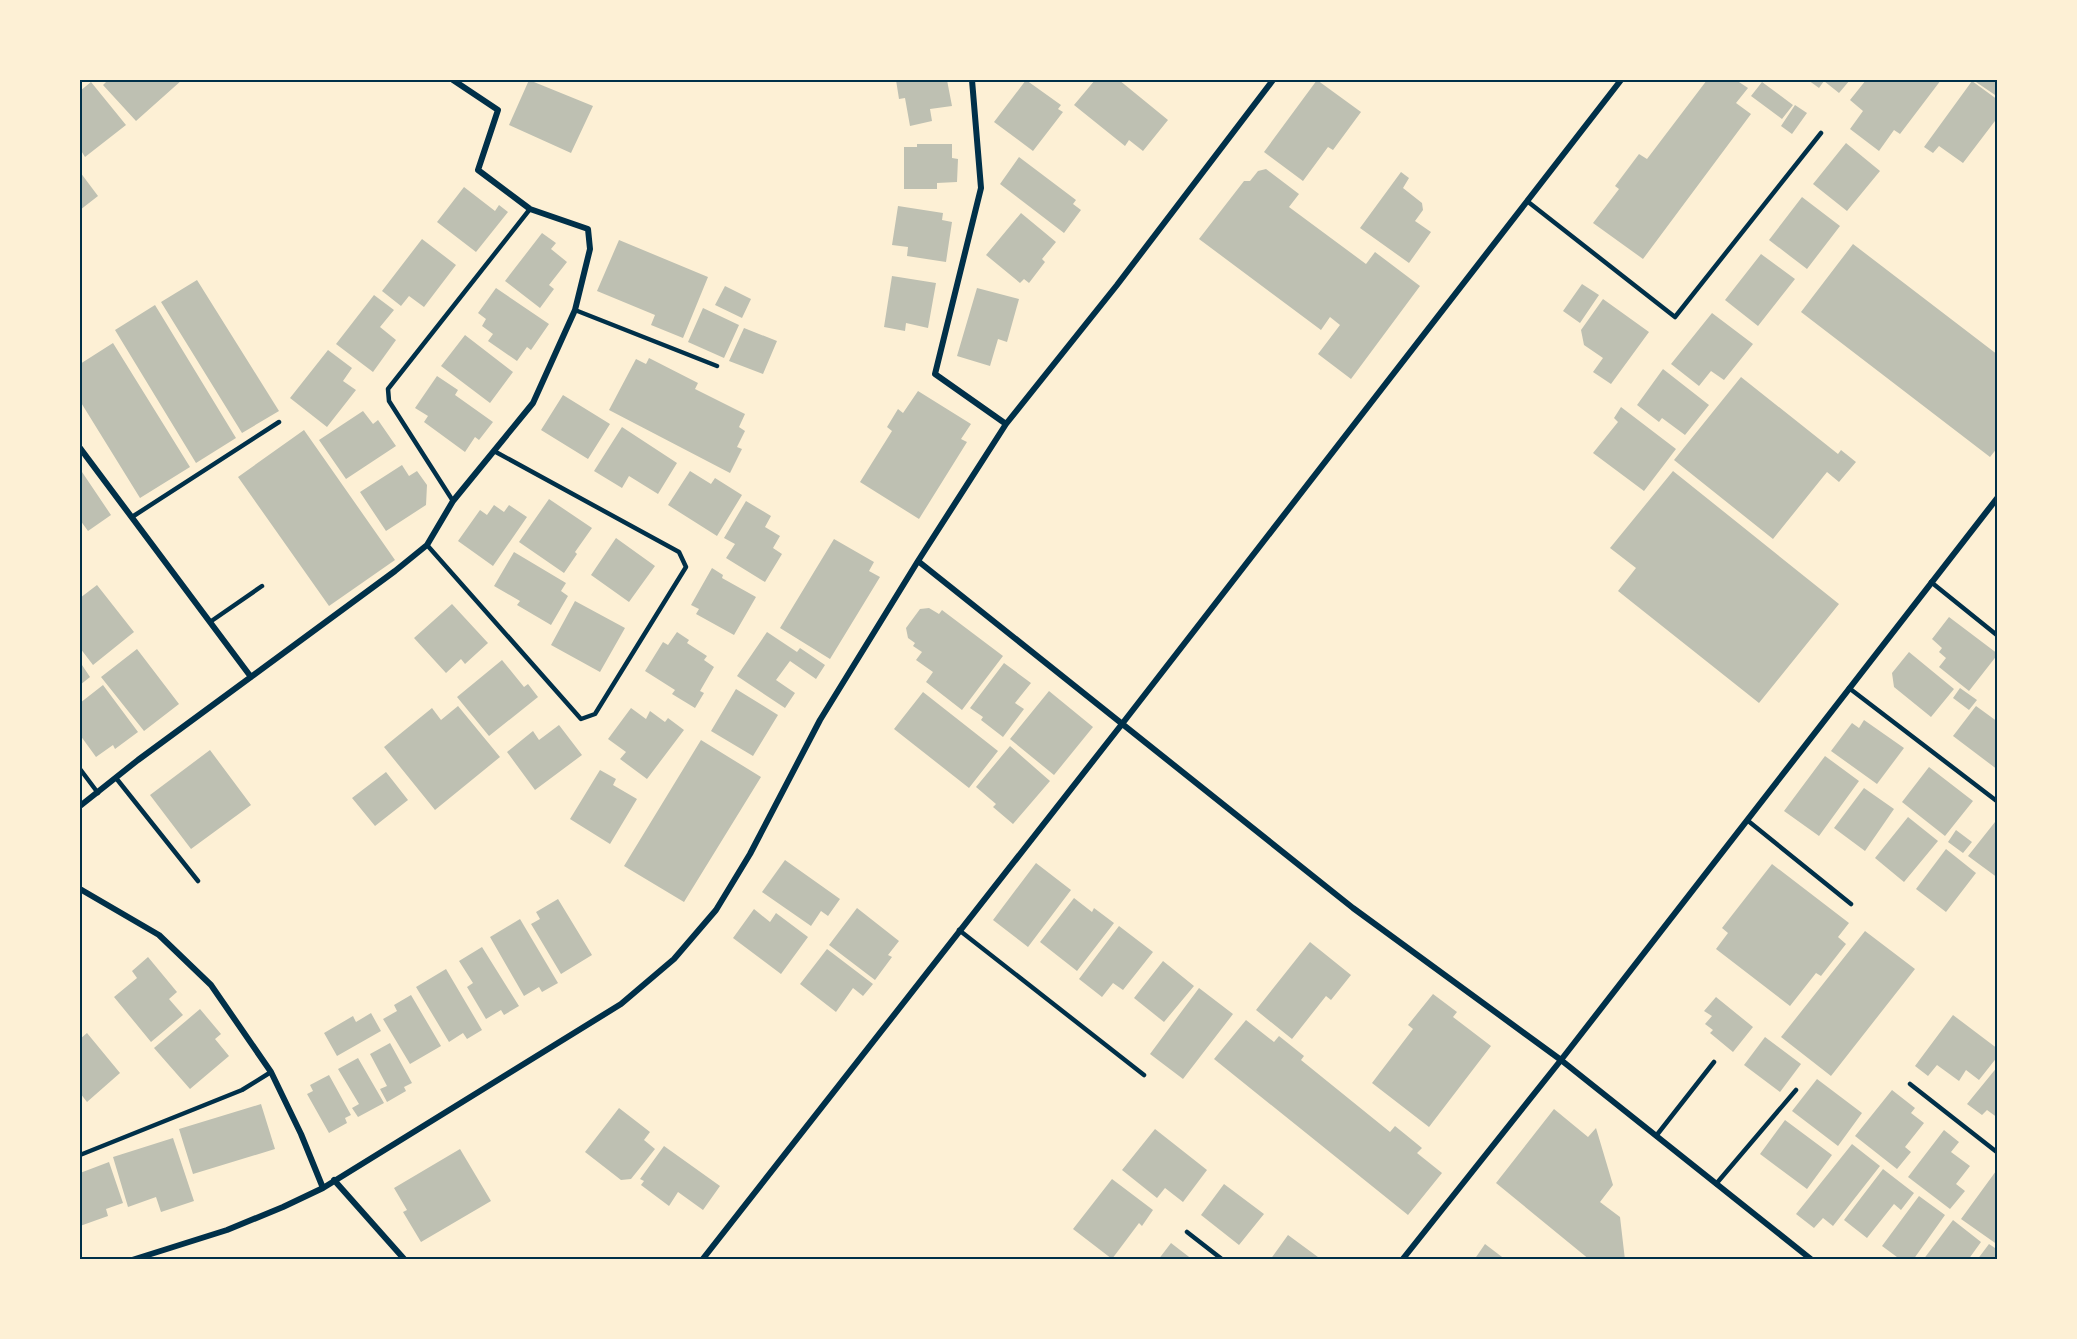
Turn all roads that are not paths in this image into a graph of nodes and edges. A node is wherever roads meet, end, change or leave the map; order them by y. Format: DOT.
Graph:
graph roads {
  1 [pos="453,80"];
  2 [pos="972,80"];
  3 [pos="1273,80"];
  4 [pos="1621,80"];
  5 [pos="1821,133"];
  6 [pos="1527,201"];
  7 [pos="530,209"];
  8 [pos="575,310"];
  9 [pos="717,366"];
  10 [pos="279,422"];
  11 [pos="1006,424"];
  12 [pos="80,448"];
  13 [pos="494,451"];
  14 [pos="1998,496"];
  15 [pos="453,501"];
  16 [pos="132,518"];
  17 [pos="427,545"];
  18 [pos="918,561"];
  19 [pos="1931,582"];
  20 [pos="262,586"];
  21 [pos="210,622"];
  22 [pos="1998,636"];
  23 [pos="251,677"];
  24 [pos="1849,688"];
  25 [pos="1122,724"];
  26 [pos="80,769"];
  27 [pos="116,778"];
  28 [pos="99,793"];
  29 [pos="1998,802"];
  30 [pos="80,806"];
  31 [pos="1747,820"];
  32 [pos="198,881"];
  33 [pos="80,889"];
  34 [pos="1851,904"];
  35 [pos="959,930"];
  36 [pos="1561,1060"];
  37 [pos="1714,1062"];
  38 [pos="271,1072"];
  39 [pos="1144,1075"];
  40 [pos="1910,1084"];
  41 [pos="1796,1090"];
  42 [pos="1656,1136"];
  43 [pos="1998,1153"];
  44 [pos="80,1155"];
  45 [pos="334,1180"];
  46 [pos="1716,1184"];
  47 [pos="323,1188"];
  48 [pos="1187,1232"];
  49 [pos="132,1260"];
  50 [pos="405,1260"];
  51 [pos="702,1260"];
  52 [pos="1223,1260"];
  53 [pos="1402,1260"];
  54 [pos="1812,1260"];
  1 -- 7 [label="street"];
  2 -- 11 [label="street"];
  3 -- 11 [label="street"];
  4 -- 6 [label="street"];
  5 -- 6 [label="lane"];
  6 -- 25 [label="street"];
  7 -- 8 [label="street"];
  7 -- 15 [label="lane"];
  8 -- 9 [label="lane"];
  8 -- 13 [label="street"];
  10 -- 16 [label="lane"];
  11 -- 18 [label="street"];
  12 -- 16 [label="street"];
  13 -- 15 [label="street"];
  13 -- 17 [label="lane"];
  14 -- 19 [label="street"];
  15 -- 17 [label="street"];
  16 -- 21 [label="street"];
  17 -- 23 [label="street"];
  18 -- 25 [label="street"];
  18 -- 45 [label="street"];
  19 -- 22 [label="lane"];
  19 -- 24 [label="street"];
  20 -- 21 [label="lane"];
  21 -- 23 [label="street"];
  23 -- 27 [label="street"];
  24 -- 29 [label="lane"];
  24 -- 31 [label="street"];
  25 -- 35 [label="street"];
  25 -- 36 [label="street"];
  26 -- 28 [label="lane"];
  27 -- 28 [label="street"];
  27 -- 32 [label="lane"];
  28 -- 30 [label="street"];
  31 -- 34 [label="lane"];
  31 -- 36 [label="street"];
  33 -- 38 [label="street"];
  35 -- 39 [label="lane"];
  35 -- 51 [label="street"];
  36 -- 42 [label="street"];
  36 -- 53 [label="street"];
  37 -- 42 [label="lane"];
  38 -- 44 [label="lane"];
  38 -- 47 [label="street"];
  40 -- 43 [label="lane"];
  41 -- 46 [label="lane"];
  42 -- 46 [label="street"];
  45 -- 47 [label="street"];
  45 -- 50 [label="street"];
  46 -- 54 [label="street"];
  47 -- 49 [label="street"];
  48 -- 52 [label="lane"];
}
